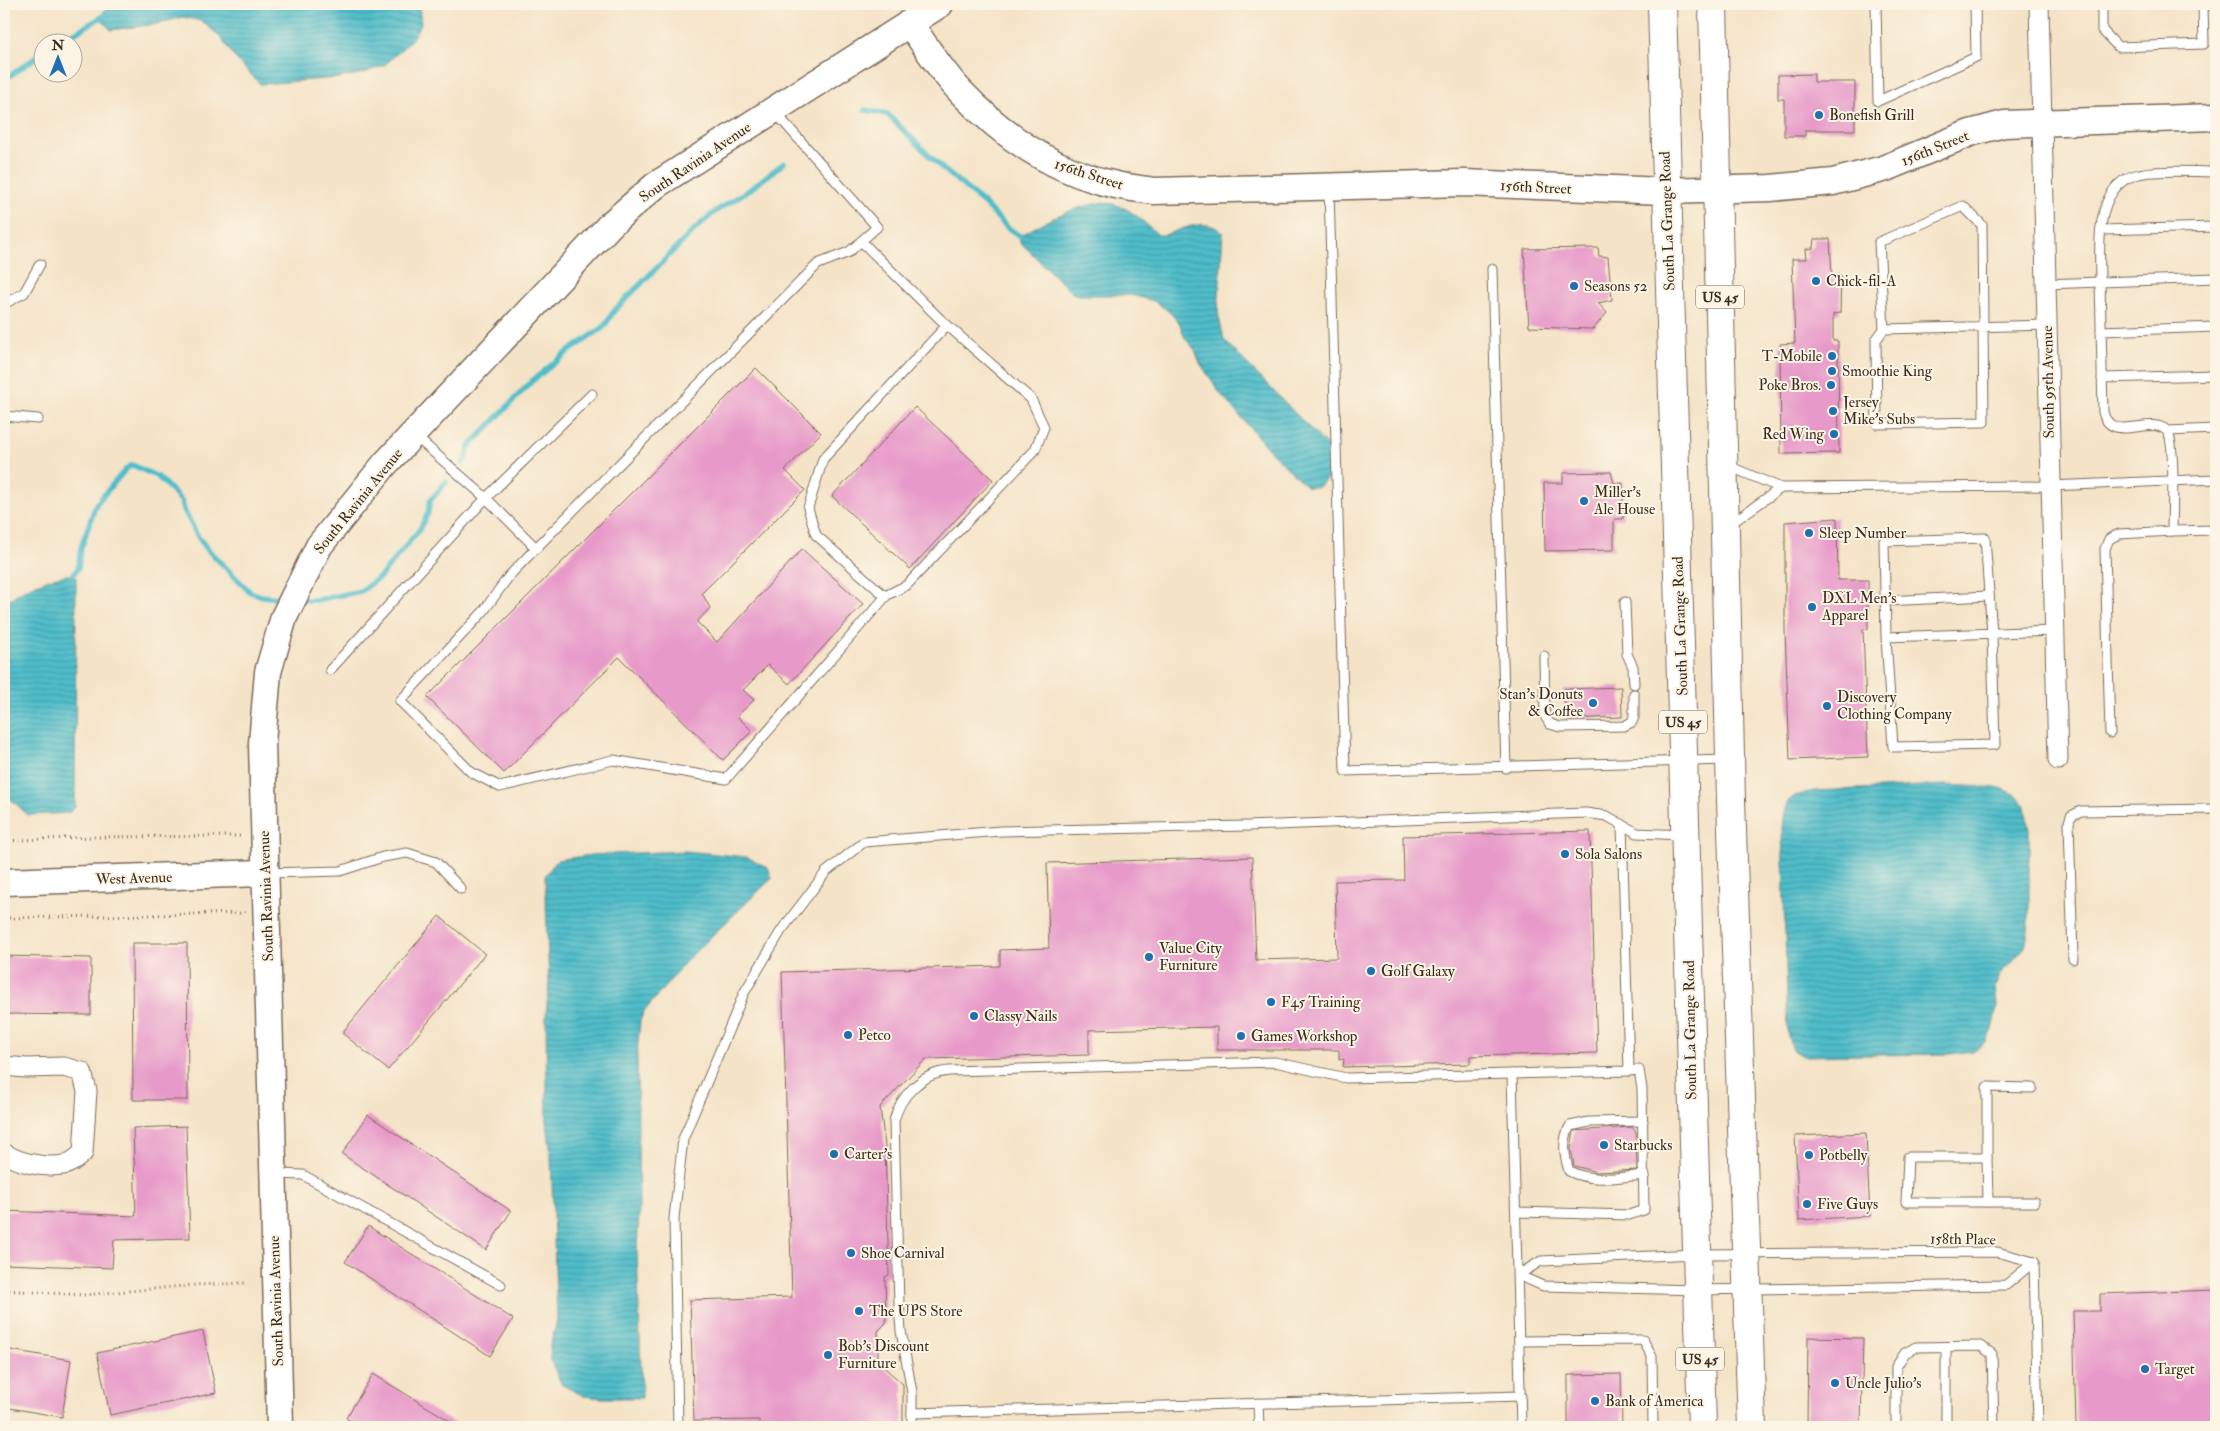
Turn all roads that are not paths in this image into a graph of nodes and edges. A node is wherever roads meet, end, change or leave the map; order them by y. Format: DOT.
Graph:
graph roads {
  1 [pos="940,4"];
  2 [pos="1662,4"];
  3 [pos="1713,4"];
  4 [pos="1876,4"];
  5 [pos="1975,4"];
  6 [pos="2039,4"];
  7 [pos="2102,4"];
  8 [pos="2216,5"];
  9 [pos="910,23"];
  10 [pos="774,110"];
  11 [pos="2216,117"];
  12 [pos="2042,122"];
  13 [pos="2216,172"];
  14 [pos="1329,187"];
  15 [pos="1666,191"];
  16 [pos="1718,191"];
  17 [pos="2216,227"];
  18 [pos="2101,230"];
  19 [pos="861,241"];
  20 [pos="40,264"];
  21 [pos="1492,269"];
  22 [pos="2216,278"];
  23 [pos="2100,282"];
  24 [pos="2046,284"];
  25 [pos="4,304"];
  26 [pos="947,325"];
  27 [pos="2047,325"];
  28 [pos="1983,326"];
  29 [pos="2216,327"];
  30 [pos="1884,329"];
  31 [pos="2101,331"];
  32 [pos="2216,375"];
  33 [pos="2102,378"];
  34 [pos="592,394"];
  35 [pos="4,416"];
  36 [pos="38,419"];
  37 [pos="2216,429"];
  38 [pos="2166,430"];
  39 [pos="413,434"];
  40 [pos="1724,464"];
  41 [pos="2216,479"];
  42 [pos="2173,481"];
  43 [pos="2050,486"];
  44 [pos="1781,488"];
  45 [pos="486,498"];
  46 [pos="1725,527"];
  47 [pos="2216,530"];
  48 [pos="2172,531"];
  49 [pos="536,548"];
  50 [pos="886,596"];
  51 [pos="1990,596"];
  52 [pos="1886,601"];
  53 [pos="1625,602"];
  54 [pos="2054,631"];
  55 [pos="1992,634"];
  56 [pos="1886,637"];
  57 [pos="1544,656"];
  58 [pos="330,670"];
  59 [pos="1634,684"];
  60 [pos="1634,694"];
  61 [pos="2110,733"];
  62 [pos="1730,760"];
  63 [pos="2058,760"];
  64 [pos="1685,761"];
  65 [pos="1506,768"];
  66 [pos="2216,809"];
  67 [pos="1622,824"];
  68 [pos="1685,835"];
  69 [pos="265,873"];
  70 [pos="4,882"];
  71 [pos="461,889"];
  72 [pos="2073,959"];
  73 [pos="4,1066"];
  74 [pos="1629,1071"];
  75 [pos="1512,1074"];
  76 [pos="2032,1088"];
  77 [pos="1643,1121"];
  78 [pos="4,1153"];
  79 [pos="1987,1157"];
  80 [pos="273,1174"];
  81 [pos="1645,1175"];
  82 [pos="1988,1202"];
  83 [pos="2034,1202"];
  84 [pos="1516,1212"];
  85 [pos="1696,1254"];
  86 [pos="1747,1254"];
  87 [pos="2034,1262"];
  88 [pos="1518,1275"];
  89 [pos="501,1285"];
  90 [pos="1697,1290"];
  91 [pos="1748,1290"];
  92 [pos="1519,1340"];
  93 [pos="1946,1346"];
  94 [pos="1521,1396"];
  95 [pos="1258,1403"];
  96 [pos="912,1413"];
  97 [pos="280,1427"];
  98 [pos="678,1427"];
  99 [pos="912,1427"];
  100 [pos="1259,1427"];
  101 [pos="1521,1427"];
  102 [pos="1653,1427"];
  103 [pos="1702,1427"];
  104 [pos="1752,1427"];
  105 [pos="1896,1427"];
  106 [pos="1946,1427"];
  107 [pos="1994,1427"];
  108 [pos="2038,1427"];
  1 -- 9 [label="street, South Ravinia Avenue"];
  2 -- 15 [label="highway, South La Grange Road / US 45"];
  3 -- 16 [label="highway, US 45"];
  4 -- 5 [label="lane"];
  6 -- 12 [label="street, South 95th Avenue"];
  7 -- 8 [label="lane"];
  9 -- 10 [label="street, South Ravinia Avenue"];
  9 -- 14 [label="street, 156th Street"];
  10 -- 19 [label="lane"];
  10 -- 39 [label="street, South Ravinia Avenue"];
  11 -- 12 [label="street, 156th Street"];
  12 -- 16 [label="street, 156th Street"];
  12 -- 24 [label="street, South 95th Avenue"];
  13 -- 18 [label="lane"];
  14 -- 15 [label="street, 156th Street"];
  14 -- 65 [label="lane"];
  15 -- 16 [label="street, 156th Street"];
  15 -- 64 [label="highway, South La Grange Road / US 45"];
  16 -- 40 [label="highway, US 45"];
  17 -- 18 [label="lane"];
  18 -- 23 [label="lane"];
  19 -- 26 [label="lane"];
  19 -- 49 [label="lane"];
  20 -- 25 [label="lane"];
  21 -- 65 [label="lane"];
  22 -- 23 [label="lane"];
  23 -- 24 [label="lane"];
  23 -- 31 [label="lane"];
  24 -- 27 [label="street, South 95th Avenue"];
  26 -- 50 [label="lane"];
  26 -- 50 [label="lane"];
  27 -- 28 [label="lane"];
  27 -- 43 [label="street, South 95th Avenue"];
  28 -- 30 [label="lane"];
  28 -- 30 [label="lane"];
  28 -- 30 [label="lane"];
  29 -- 31 [label="lane"];
  31 -- 33 [label="lane"];
  32 -- 33 [label="lane"];
  33 -- 38 [label="lane"];
  34 -- 45 [label="lane"];
  35 -- 36 [label="lane"];
  37 -- 38 [label="lane"];
  38 -- 42 [label="lane"];
  39 -- 45 [label="lane"];
  39 -- 69 [label="street, South Ravinia Avenue"];
  40 -- 44 [label="lane"];
  40 -- 46 [label="highway, US 45"];
  41 -- 42 [label="lane"];
  42 -- 43 [label="lane"];
  42 -- 48 [label="lane"];
  43 -- 44 [label="lane"];
  43 -- 54 [label="street, South 95th Avenue"];
  44 -- 46 [label="lane"];
  45 -- 49 [label="lane"];
  45 -- 58 [label="lane"];
  46 -- 62 [label="highway, US 45"];
  47 -- 48 [label="lane"];
  48 -- 61 [label="lane"];
  49 -- 50 [label="lane"];
  51 -- 52 [label="lane"];
  51 -- 52 [label="lane"];
  51 -- 55 [label="lane"];
  52 -- 56 [label="lane"];
  53 -- 59 [label="lane"];
  54 -- 55 [label="lane"];
  54 -- 63 [label="street, South 95th Avenue"];
  55 -- 56 [label="lane"];
  55 -- 56 [label="lane"];
  57 -- 60 [label="lane"];
  62 -- 64 [label="lane"];
  62 -- 86 [label="highway, US 45"];
  64 -- 65 [label="lane"];
  64 -- 68 [label="highway, South La Grange Road / US 45"];
  66 -- 72 [label="lane"];
  67 -- 68 [label="lane"];
  67 -- 74 [label="lane"];
  67 -- 98 [label="lane"];
  68 -- 85 [label="highway, South La Grange Road / US 45"];
  69 -- 70 [label="street, West Avenue"];
  69 -- 71 [label="lane"];
  69 -- 80 [label="street, South Ravinia Avenue"];
  73 -- 78 [label="street"];
  74 -- 75 [label="lane"];
  74 -- 77 [label="lane"];
  75 -- 84 [label="lane"];
  75 -- 96 [label="lane"];
  76 -- 79 [label="lane"];
  77 -- 81 [label="lane"];
  77 -- 81 [label="lane"];
  79 -- 82 [label="lane"];
  79 -- 82 [label="lane"];
  80 -- 89 [label="lane"];
  80 -- 97 [label="street, South Ravinia Avenue"];
  81 -- 84 [label="lane"];
  82 -- 83 [label="lane"];
  84 -- 88 [label="lane"];
  85 -- 86 [label="lane, 158th Place"];
  85 -- 88 [label="lane, 158th Place"];
  85 -- 90 [label="highway, South La Grange Road / US 45"];
  86 -- 87 [label="lane, 158th Place"];
  86 -- 91 [label="highway, US 45"];
  87 -- 91 [label="lane"];
  87 -- 108 [label="lane"];
  88 -- 90 [label="lane"];
  88 -- 92 [label="lane"];
  90 -- 91 [label="lane"];
  90 -- 103 [label="highway, South La Grange Road / US 45"];
  91 -- 104 [label="highway, US 45"];
  92 -- 94 [label="lane"];
  92 -- 102 [label="lane"];
  93 -- 105 [label="lane"];
  93 -- 106 [label="lane"];
  93 -- 107 [label="lane"];
  94 -- 95 [label="lane"];
  94 -- 101 [label="lane"];
  95 -- 96 [label="lane"];
  95 -- 100 [label="lane"];
  96 -- 99 [label="lane"];
}
